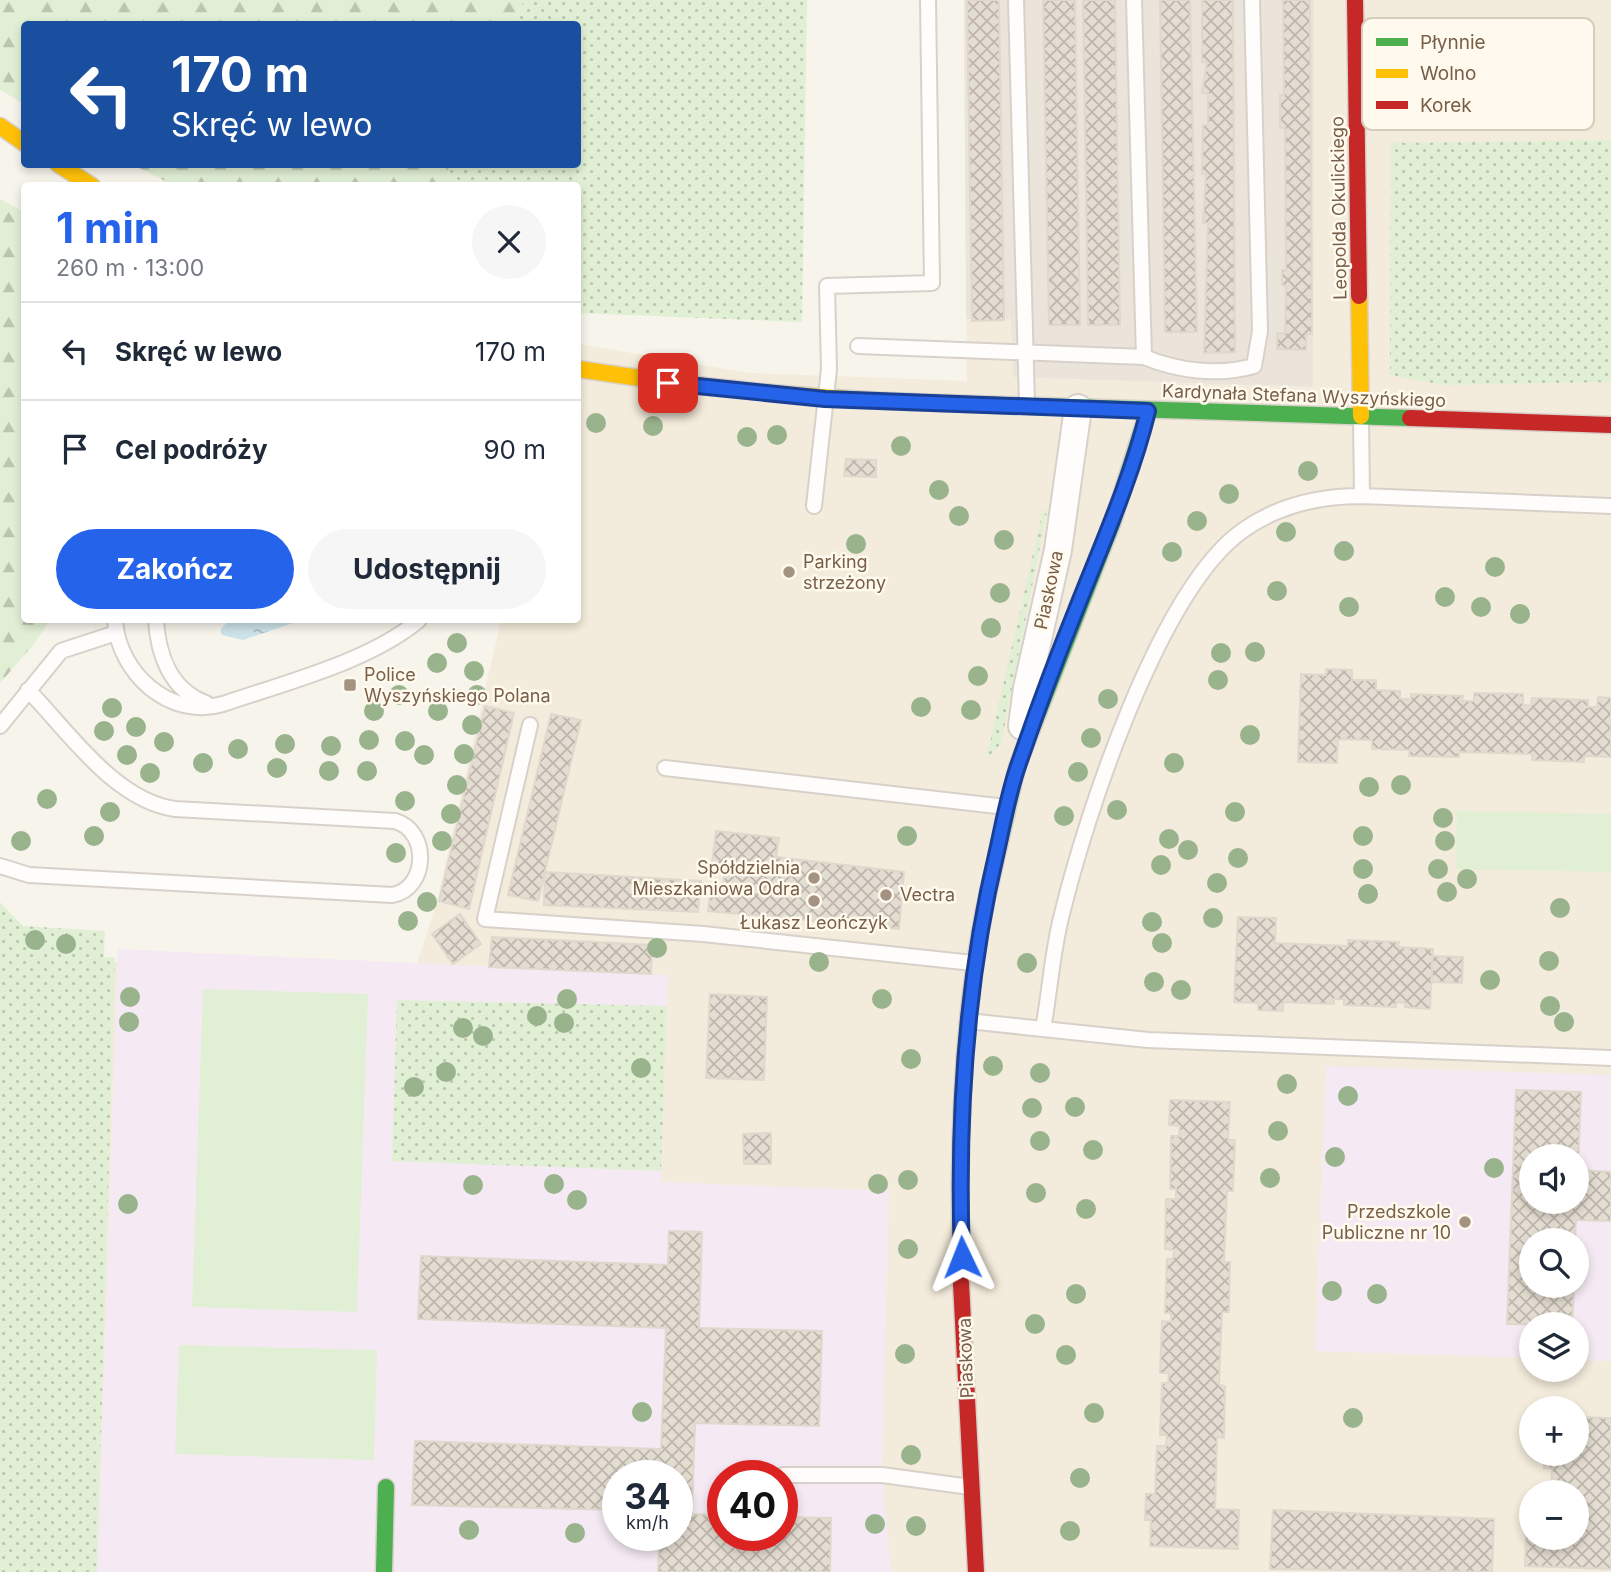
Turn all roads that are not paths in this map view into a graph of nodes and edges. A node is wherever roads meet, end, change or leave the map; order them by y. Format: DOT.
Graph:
graph roads {
  1 [pos="928,0"];
  2 [pos="1016,0"];
  3 [pos="1134,0"];
  4 [pos="1252,0"];
  5 [pos="1355,0"];
  6 [pos="0,126"];
  7 [pos="21,141"];
  8 [pos="64,168"];
  9 [pos="86,182"];
  10 [pos="858,346"];
  11 [pos="1026,354"];
  12 [pos="1144,357"];
  13 [pos="581,369"];
  14 [pos="825,399"];
  15 [pos="1027,406"];
  16 [pos="1077,408"];
  17 [pos="1148,411"];
  18 [pos="1361,416"];
  19 [pos="1611,425"];
  20 [pos="1362,496"];
  21 [pos="814,506"];
  22 [pos="1611,506"];
  23 [pos="157,623"];
  24 [pos="414,623"];
  25 [pos="115,625"];
  26 [pos="28,690"];
  27 [pos="223,705"];
  28 [pos="530,725"];
  29 [pos="0,726"];
  30 [pos="665,768"];
  31 [pos="1016,771"];
  32 [pos="1007,807"];
  33 [pos="0,866"];
  34 [pos="975,963"];
  35 [pos="967,1021"];
  36 [pos="1043,1029"];
  37 [pos="1611,1058"];
  38 [pos="798,1475"];
  39 [pos="386,1487"];
  40 [pos="972,1487"];
  41 [pos="384,1572"];
  42 [pos="976,1572"];
  1 -- 14 [label="lane"];
  2 -- 11 [label="lane"];
  3 -- 12 [label="lane"];
  4 -- 12 [label="lane"];
  5 -- 18 [label="street, Leopolda Okulickiego"];
  6 -- 7 [label="street"];
  8 -- 9 [label="street"];
  10 -- 11 [label="lane"];
  11 -- 12 [label="lane"];
  11 -- 15 [label="lane"];
  13 -- 14 [label="street, Kardynała Stefana Wyszyńskiego"];
  14 -- 15 [label="street, Kardynała Stefana Wyszyńskiego"];
  14 -- 21 [label="lane"];
  15 -- 16 [label="street, Kardynała Stefana Wyszyńskiego"];
  16 -- 17 [label="street, Kardynała Stefana Wyszyńskiego"];
  16 -- 31 [label="street, Piaskowa"];
  17 -- 18 [label="street, Kardynała Stefana Wyszyńskiego"];
  17 -- 31 [label="street, Piaskowa"];
  18 -- 19 [label="street, Kardynała Stefana Wyszyńskiego"];
  18 -- 20 [label="lane"];
  20 -- 22 [label="lane"];
  20 -- 36 [label="lane"];
  23 -- 27 [label="lane"];
  24 -- 27 [label="lane"];
  25 -- 26 [label="lane"];
  25 -- 27 [label="lane"];
  26 -- 29 [label="lane"];
  26 -- 33 [label="lane"];
  28 -- 34 [label="lane"];
  30 -- 32 [label="lane"];
  31 -- 32 [label="street, Piaskowa"];
  32 -- 34 [label="street, Piaskowa"];
  34 -- 35 [label="street, Piaskowa"];
  35 -- 36 [label="lane"];
  35 -- 40 [label="street, Piaskowa"];
  36 -- 37 [label="lane"];
  38 -- 40 [label="lane"];
  39 -- 41 [label="street"];
  40 -- 42 [label="street, Piaskowa"];
}
